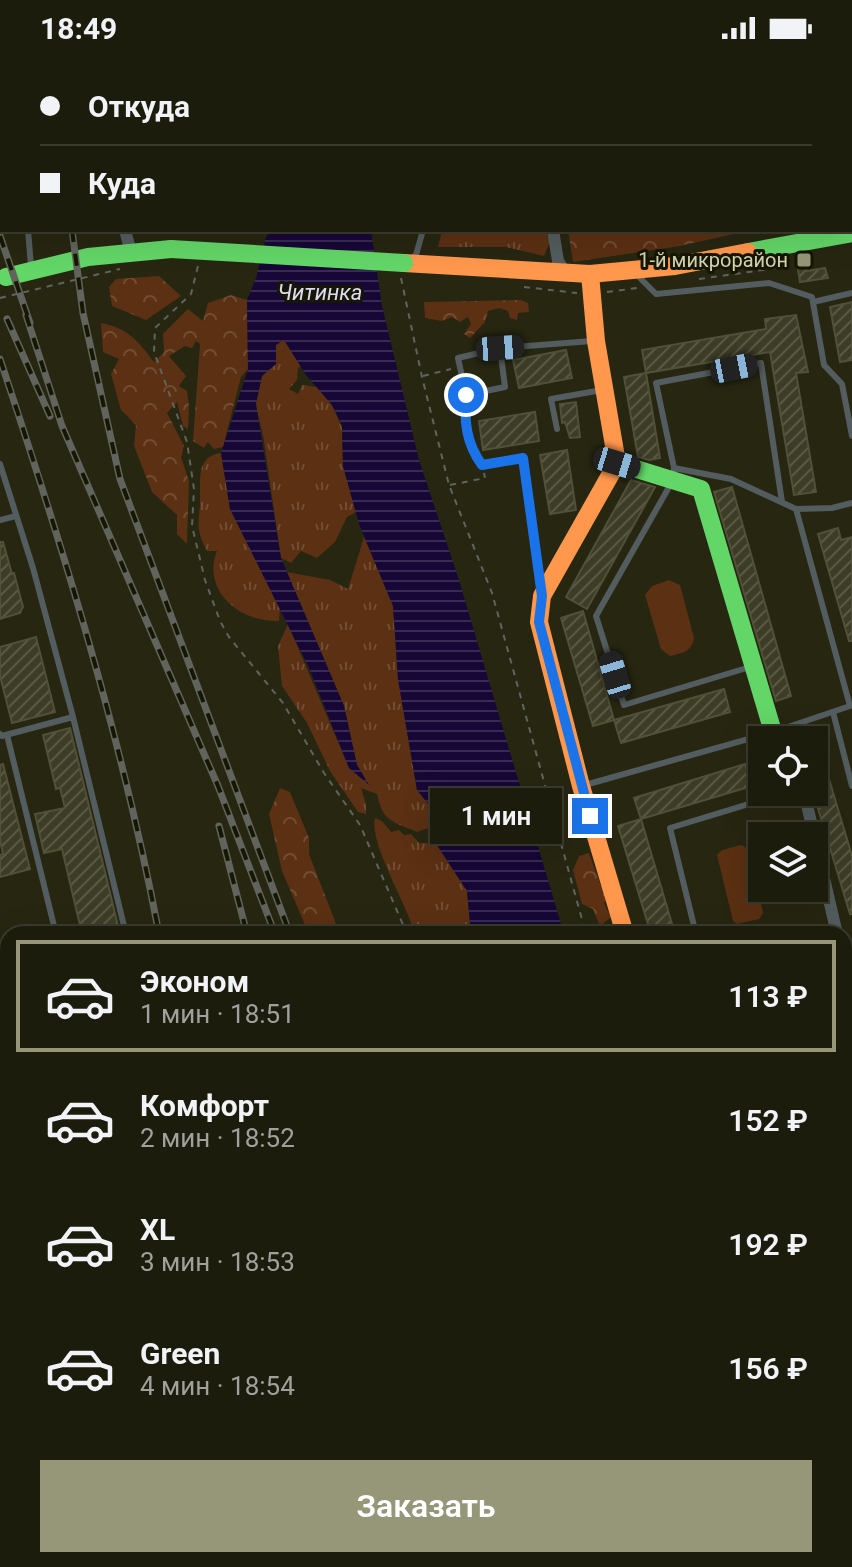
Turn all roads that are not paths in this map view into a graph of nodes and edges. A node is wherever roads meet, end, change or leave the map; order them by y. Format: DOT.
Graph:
graph roads {
  1 [pos="28,232"];
  2 [pos="126,232"];
  3 [pos="422,232"];
  4 [pos="553,232"];
  5 [pos="852,233"];
  6 [pos="130,249"];
  7 [pos="402,268"];
  8 [pos="30,270"];
  9 [pos="632,270"];
  10 [pos="566,274"];
  11 [pos="590,274"];
  12 [pos="6,277"];
  13 [pos="852,293"];
  14 [pos="813,302"];
  15 [pos="596,341"];
  16 [pos="500,348"];
  17 [pos="605,390"];
  18 [pos="466,395"];
  19 [pos="557,429"];
  20 [pos="852,436"];
  21 [pos="617,463"];
  22 [pos="0,464"];
  23 [pos="674,474"];
  24 [pos="782,502"];
  25 [pos="852,503"];
  26 [pos="796,509"];
  27 [pos="16,516"];
  28 [pos="0,520"];
  29 [pos="542,596"];
  30 [pos="753,666"];
  31 [pos="851,706"];
  32 [pos="833,712"];
  33 [pos="73,717"];
  34 [pos="773,726"];
  35 [pos="800,726"];
  36 [pos="3,734"];
  37 [pos="748,743"];
  38 [pos="581,786"];
  39 [pos="852,786"];
  40 [pos="748,804"];
  41 [pos="807,806"];
  42 [pos="54,926"];
  43 [pos="124,926"];
  44 [pos="623,926"];
  45 [pos="694,926"];
  46 [pos="835,926"];
  1 -- 8 [label="lane"];
  2 -- 6 [label="street"];
  3 -- 7 [label="lane"];
  4 -- 10 [label="street"];
  5 -- 9 [label="street"];
  6 -- 7 [label="street, bridge"];
  6 -- 8 [label="street"];
  7 -- 10 [label="street"];
  8 -- 12 [label="street"];
  9 -- 11 [label="street"];
  9 -- 14 [label="lane"];
  10 -- 11 [label="street"];
  11 -- 15 [label="street"];
  13 -- 14 [label="lane"];
  14 -- 20 [label="lane"];
  15 -- 16 [label="lane"];
  15 -- 17 [label="street"];
  16 -- 18 [label="lane"];
  16 -- 18 [label="lane"];
  17 -- 19 [label="lane"];
  17 -- 21 [label="street"];
  18 -- 29 [label="lane"];
  21 -- 23 [label="street"];
  21 -- 29 [label="street"];
  22 -- 27 [label="lane"];
  23 -- 24 [label="lane"];
  23 -- 24 [label="lane"];
  23 -- 30 [label="street"];
  23 -- 30 [label="lane"];
  24 -- 26 [label="lane"];
  25 -- 26 [label="lane"];
  26 -- 31 [label="lane"];
  27 -- 28 [label="lane"];
  27 -- 33 [label="lane"];
  29 -- 38 [label="street"];
  30 -- 34 [label="street"];
  31 -- 32 [label="lane"];
  32 -- 35 [label="lane"];
  32 -- 39 [label="lane"];
  33 -- 36 [label="lane"];
  33 -- 43 [label="lane"];
  36 -- 42 [label="lane"];
  37 -- 38 [label="lane"];
  38 -- 44 [label="street"];
  40 -- 45 [label="lane"];
  41 -- 46 [label="street"];
}
